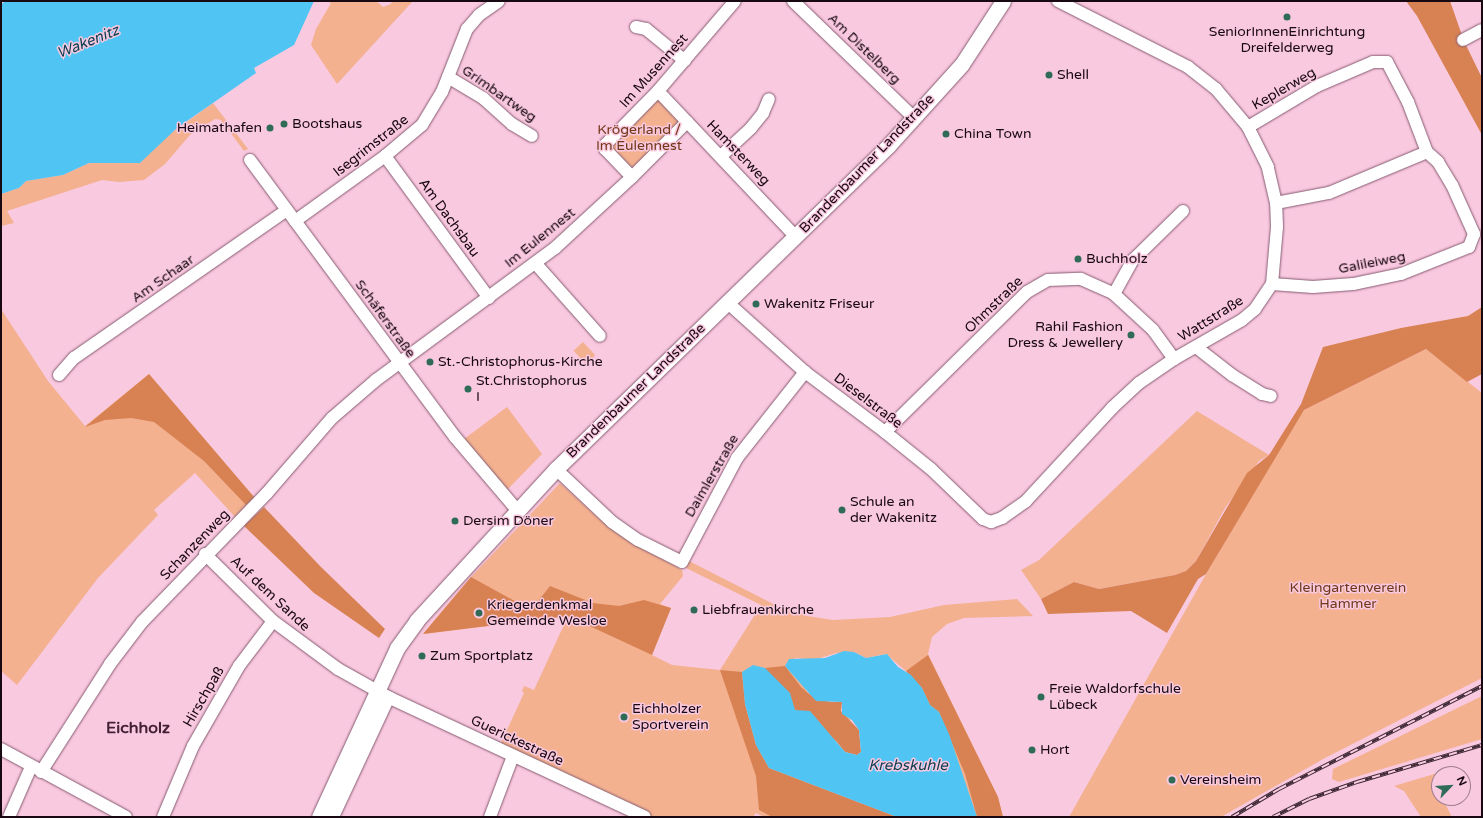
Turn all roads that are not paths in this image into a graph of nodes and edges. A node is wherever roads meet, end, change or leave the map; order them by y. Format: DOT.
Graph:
graph roads {
  1 [pos="499,1"];
  2 [pos="735,1"];
  3 [pos="793,1"];
  4 [pos="1003,1"];
  5 [pos="1058,1"];
  6 [pos="636,27"];
  7 [pos="1482,30"];
  8 [pos="1463,40"];
  9 [pos="685,61"];
  10 [pos="448,77"];
  11 [pos="658,92"];
  12 [pos="768,99"];
  13 [pos="914,118"];
  14 [pos="687,122"];
  15 [pos="1248,127"];
  16 [pos="532,136"];
  17 [pos="1427,152"];
  18 [pos="385,156"];
  19 [pos="721,156"];
  20 [pos="250,160"];
  21 [pos="632,177"];
  22 [pos="1276,203"];
  23 [pos="287,210"];
  24 [pos="1183,211"];
  25 [pos="295,221"];
  26 [pos="796,237"];
  27 [pos="536,264"];
  28 [pos="1272,284"];
  29 [pos="1114,294"];
  30 [pos="489,298"];
  31 [pos="728,303"];
  32 [pos="600,336"];
  33 [pos="1196,347"];
  34 [pos="1174,359"];
  35 [pos="399,363"];
  36 [pos="805,372"];
  37 [pos="59,375"];
  38 [pos="1271,396"];
  39 [pos="886,432"];
  40 [pos="556,469"];
  41 [pos="517,510"];
  42 [pos="991,522"];
  43 [pos="205,554"];
  44 [pos="273,621"];
  45 [pos="383,694"];
  46 [pos="1,750"];
  47 [pos="512,756"];
  48 [pos="36,770"];
  49 [pos="8,817"];
  50 [pos="126,817"];
  51 [pos="162,817"];
  52 [pos="319,817"];
  53 [pos="333,817"];
  54 [pos="490,817"];
  55 [pos="646,817"];
  1 -- 10 [label="street, Isegrimstraße"];
  2 -- 9 [label="street, Im Musennest"];
  3 -- 13 [label="street, Am Distelberg"];
  4 -- 13 [label="main road, Brandenbaumer Landstraße"];
  5 -- 15 [label="street, Wattstraße"];
  6 -- 9 [label="street"];
  7 -- 8 [label="street"];
  9 -- 11 [label="street, Im Musennest"];
  10 -- 16 [label="street, Grimbartweg"];
  10 -- 18 [label="street, Isegrimstraße"];
  11 -- 14 [label="street, Hamsterweg"];
  11 -- 21 [label="street, Im Musennest"];
  12 -- 19 [label="street"];
  13 -- 26 [label="main road, Brandenbaumer Landstraße"];
  14 -- 19 [label="street, Hamsterweg"];
  14 -- 21 [label="street, Im Eulennest"];
  15 -- 17 [label="street, Keplerweg"];
  15 -- 22 [label="street, Wattstraße"];
  17 -- 22 [label="street"];
  17 -- 28 [label="street, Galileiweg"];
  18 -- 25 [label="street, Isegrimstraße"];
  18 -- 30 [label="street, Am Dachsbau"];
  19 -- 26 [label="street, Hamsterweg"];
  20 -- 23 [label="street, Schäferstraße"];
  21 -- 27 [label="street, Im Eulennest"];
  22 -- 28 [label="street, Wattstraße"];
  23 -- 25 [label="street, Schäferstraße"];
  23 -- 37 [label="street, Am Schaar"];
  24 -- 29 [label="street"];
  25 -- 35 [label="street, Schäferstraße"];
  26 -- 31 [label="main road, Brandenbaumer Landstraße"];
  27 -- 30 [label="street, Im Eulennest"];
  27 -- 32 [label="street"];
  28 -- 33 [label="street, Wattstraße"];
  29 -- 34 [label="street, Ohmstraße"];
  29 -- 39 [label="street, Ohmstraße"];
  30 -- 35 [label="street, Im Eulennest"];
  31 -- 36 [label="street, Dieselstraße"];
  31 -- 40 [label="main road, Brandenbaumer Landstraße"];
  33 -- 34 [label="street, Wattstraße"];
  33 -- 38 [label="street"];
  34 -- 42 [label="street, Wattstraße"];
  35 -- 41 [label="street, Schäferstraße"];
  35 -- 43 [label="street, Schanzenweg"];
  36 -- 39 [label="street, Dieselstraße"];
  36 -- 40 [label="street, Daimlerstraße"];
  39 -- 42 [label="street, Dieselstraße"];
  40 -- 41 [label="main road, Brandenbaumer Landstraße"];
  41 -- 45 [label="main road, Brandenbaumer Landstraße"];
  43 -- 44 [label="street, Auf dem Sande"];
  43 -- 48 [label="street, Schanzenweg"];
  44 -- 45 [label="street, Auf dem Sande"];
  44 -- 51 [label="street, Hirschpaß"];
  45 -- 47 [label="street, Guerickestraße"];
  45 -- 52 [label="main road, Brandenbaumer Landstraße"];
  45 -- 53 [label="street, Brandenbaumer Landstraße"];
  46 -- 48 [label="street"];
  47 -- 54 [label="street"];
  47 -- 55 [label="street, Guerickestraße"];
  48 -- 49 [label="street, Schanzenweg"];
  48 -- 50 [label="street"];
}
